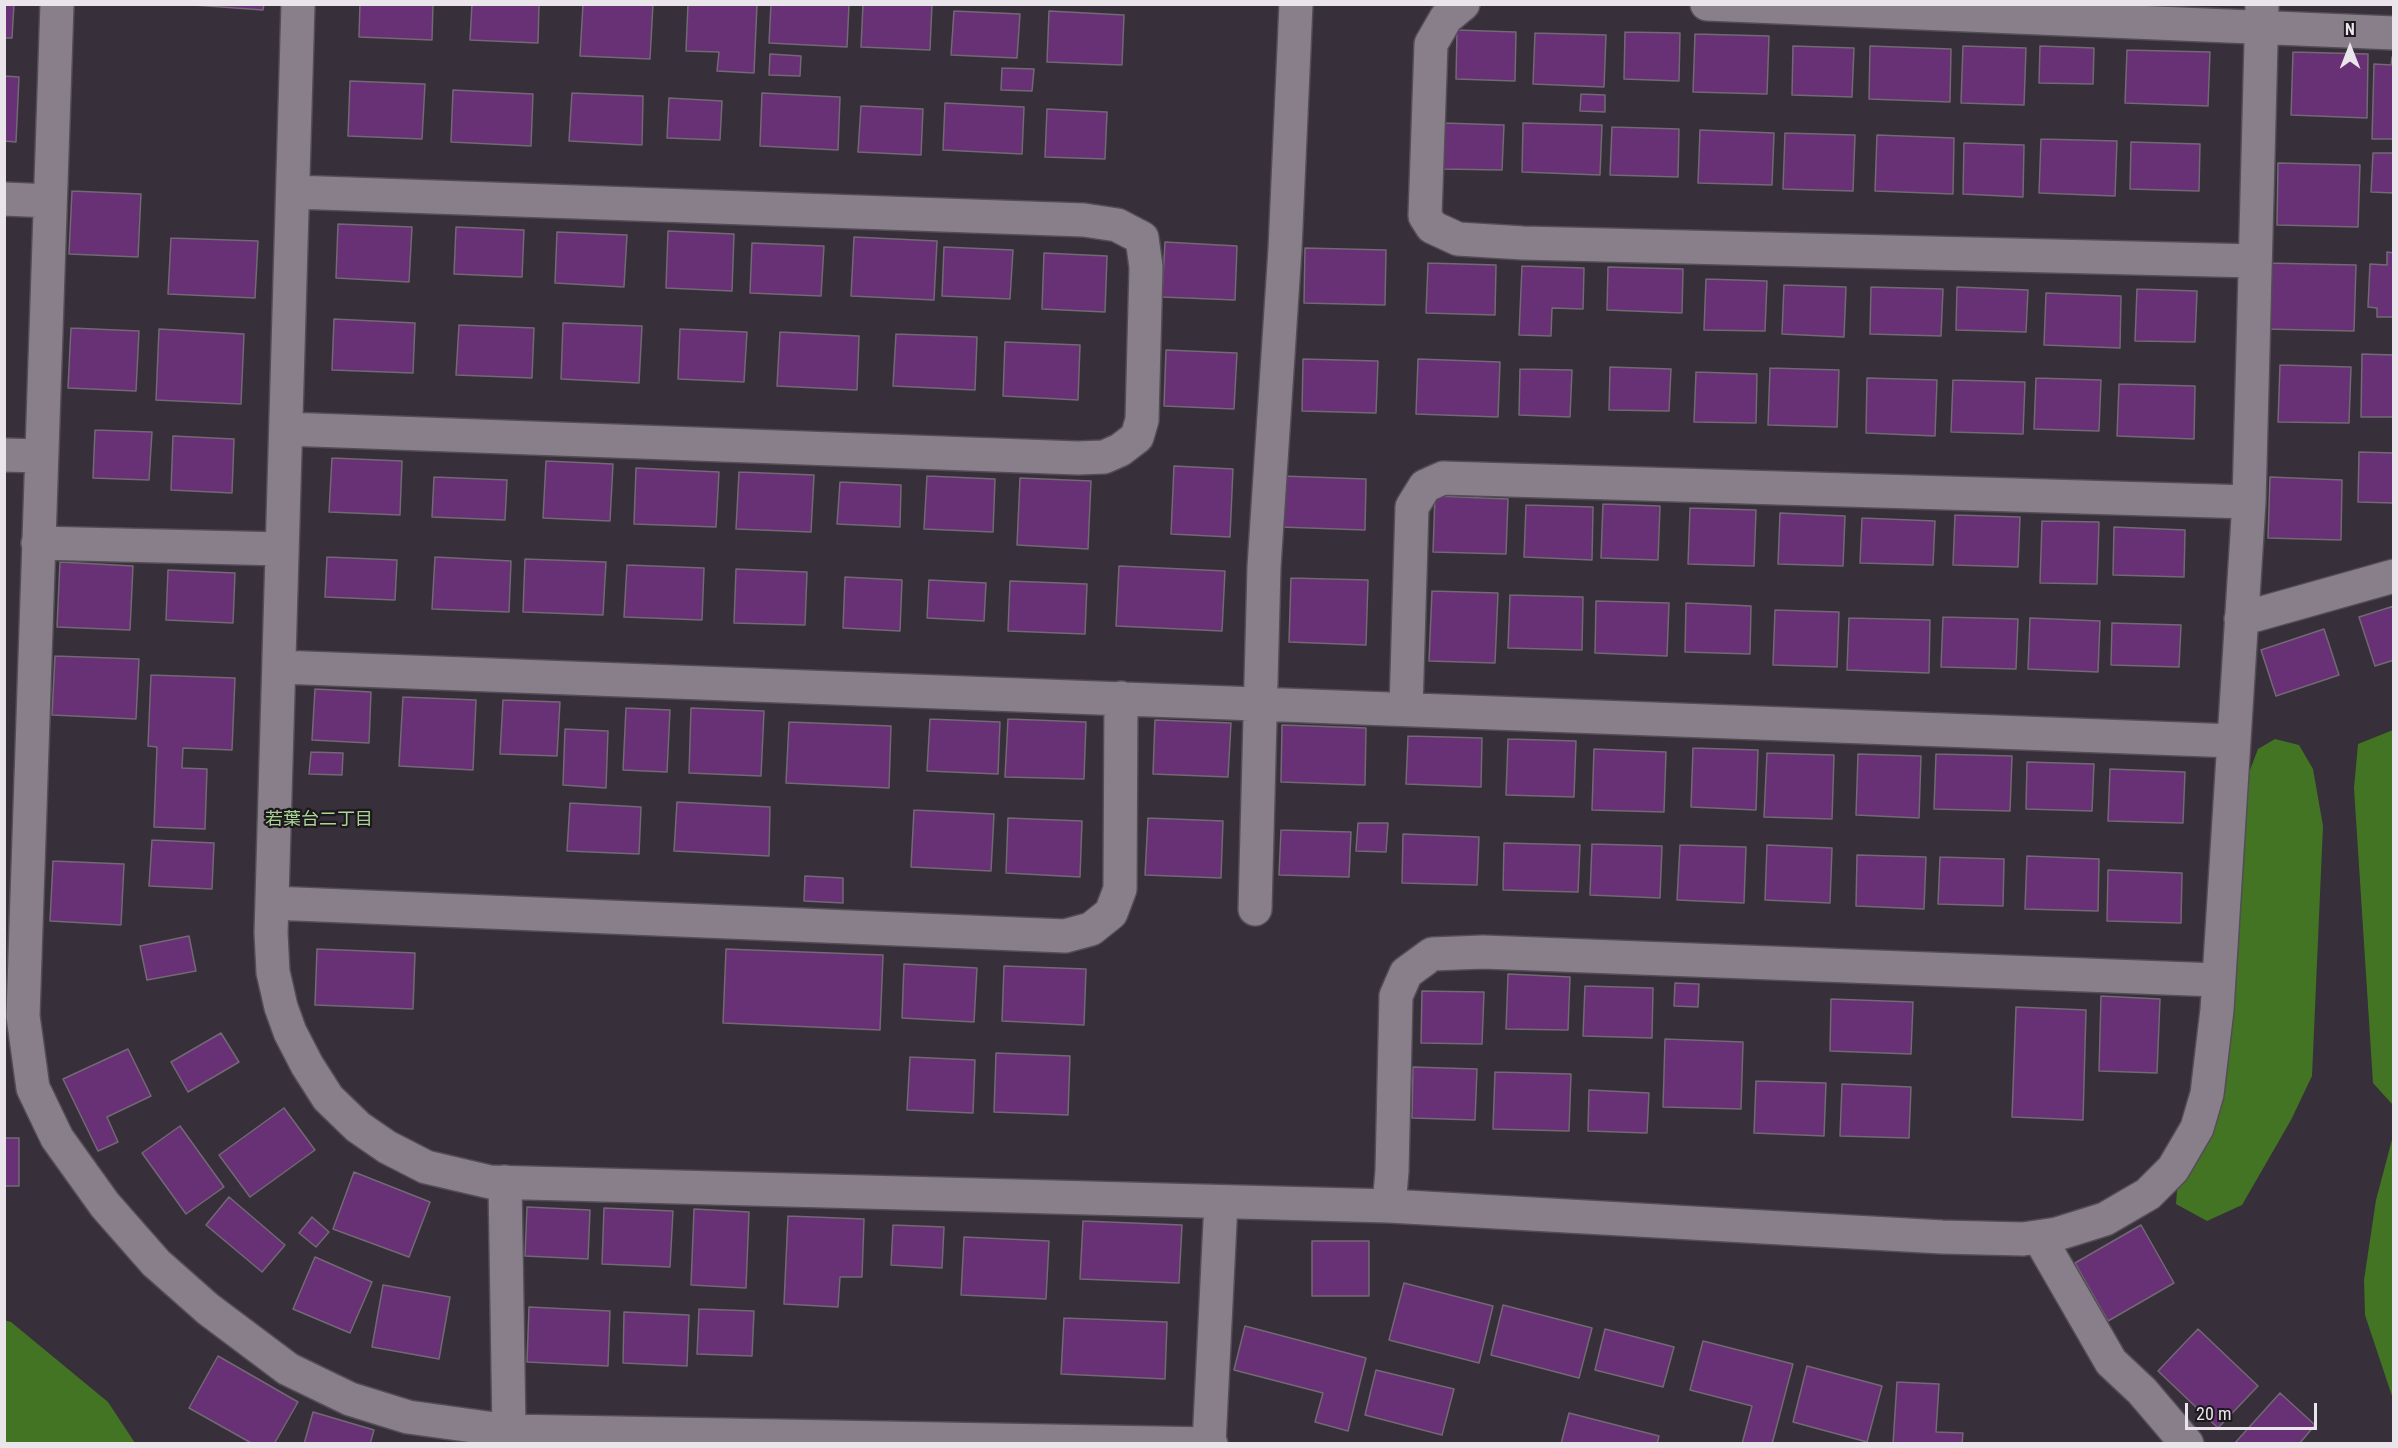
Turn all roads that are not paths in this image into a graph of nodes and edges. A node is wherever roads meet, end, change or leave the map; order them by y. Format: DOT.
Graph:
graph roads {
  1 [pos="57,4"];
  2 [pos="298,4"];
  3 [pos="1296,4"];
  4 [pos="1463,4"];
  5 [pos="1707,4"];
  6 [pos="2262,16"];
  7 [pos="2394,33"];
  8 [pos="293,192"];
  9 [pos="4,199"];
  10 [pos="50,201"];
  11 [pos="2255,261"];
  12 [pos="286,429"];
  13 [pos="4,455"];
  14 [pos="41,456"];
  15 [pos="2249,502"];
  16 [pos="38,543"];
  17 [pos="282,549"];
  18 [pos="2394,576"];
  19 [pos="2241,619"];
  20 [pos="279,667"];
  21 [pos="1121,698"];
  22 [pos="1261,703"];
  23 [pos="1406,709"];
  24 [pos="2234,741"];
  25 [pos="272,903"];
  26 [pos="1255,909"];
  27 [pos="2217,980"];
  28 [pos="18,1078"];
  29 [pos="505,1182"];
  30 [pos="1221,1202"];
  31 [pos="1389,1206"];
  32 [pos="2039,1237"];
  33 [pos="509,1431"];
  34 [pos="981,1441"];
  35 [pos="1209,1443"];
  36 [pos="2187,1443"];
  1 -- 10 [label="street"];
  2 -- 8 [label="street"];
  3 -- 22 [label="street"];
  4 -- 11 [label="street"];
  5 -- 6 [label="street"];
  6 -- 7 [label="street"];
  6 -- 11 [label="street"];
  8 -- 12 [label="street"];
  8 -- 12 [label="street"];
  9 -- 10 [label="street"];
  10 -- 14 [label="street"];
  11 -- 15 [label="street"];
  12 -- 17 [label="street"];
  13 -- 14 [label="street"];
  14 -- 16 [label="street"];
  15 -- 19 [label="street"];
  15 -- 23 [label="street"];
  16 -- 17 [label="street"];
  16 -- 28 [label="street"];
  17 -- 20 [label="street"];
  18 -- 19 [label="street"];
  19 -- 24 [label="street"];
  20 -- 21 [label="street"];
  20 -- 25 [label="street"];
  21 -- 22 [label="street"];
  21 -- 25 [label="street"];
  22 -- 23 [label="street"];
  22 -- 26 [label="street"];
  23 -- 24 [label="street"];
  24 -- 27 [label="street"];
  25 -- 29 [label="street"];
  27 -- 31 [label="street"];
  27 -- 32 [label="street"];
  28 -- 33 [label="street"];
  29 -- 30 [label="street"];
  29 -- 33 [label="street"];
  30 -- 31 [label="street"];
  30 -- 35 [label="street"];
  31 -- 32 [label="street"];
  32 -- 36 [label="street"];
  33 -- 34 [label="street"];
  34 -- 35 [label="street"];
}
